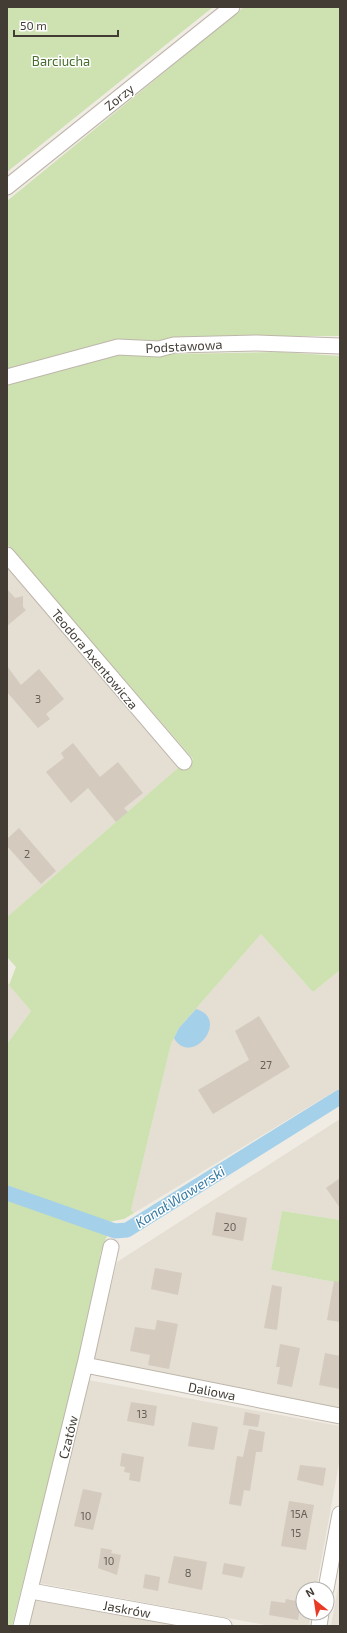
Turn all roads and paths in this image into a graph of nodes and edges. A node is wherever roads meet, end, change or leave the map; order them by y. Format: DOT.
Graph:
graph roads {
  1 [pos="232,7"];
  2 [pos="7,187"];
  3 [pos="340,346"];
  4 [pos="7,377"];
  5 [pos="7,555"];
  6 [pos="184,762"];
  7 [pos="110,1247"];
  8 [pos="85,1365"];
  9 [pos="340,1416"];
  10 [pos="340,1514"];
  11 [pos="327,1581"];
  12 [pos="30,1591"];
  13 [pos="21,1626"];
  14 [pos="224,1626"];
  1 -- 2 [label="street, Zorzy"];
  3 -- 4 [label="street, Podstawowa"];
  5 -- 6 [label="street, Teodora Axentowicza"];
  7 -- 8 [label="street, Czatów"];
  8 -- 9 [label="street, Daliowa"];
  8 -- 12 [label="street, Czatów"];
  10 -- 11 [label="street"];
  12 -- 13 [label="street, Czatów"];
  12 -- 14 [label="street, Jaskrów"];
}
